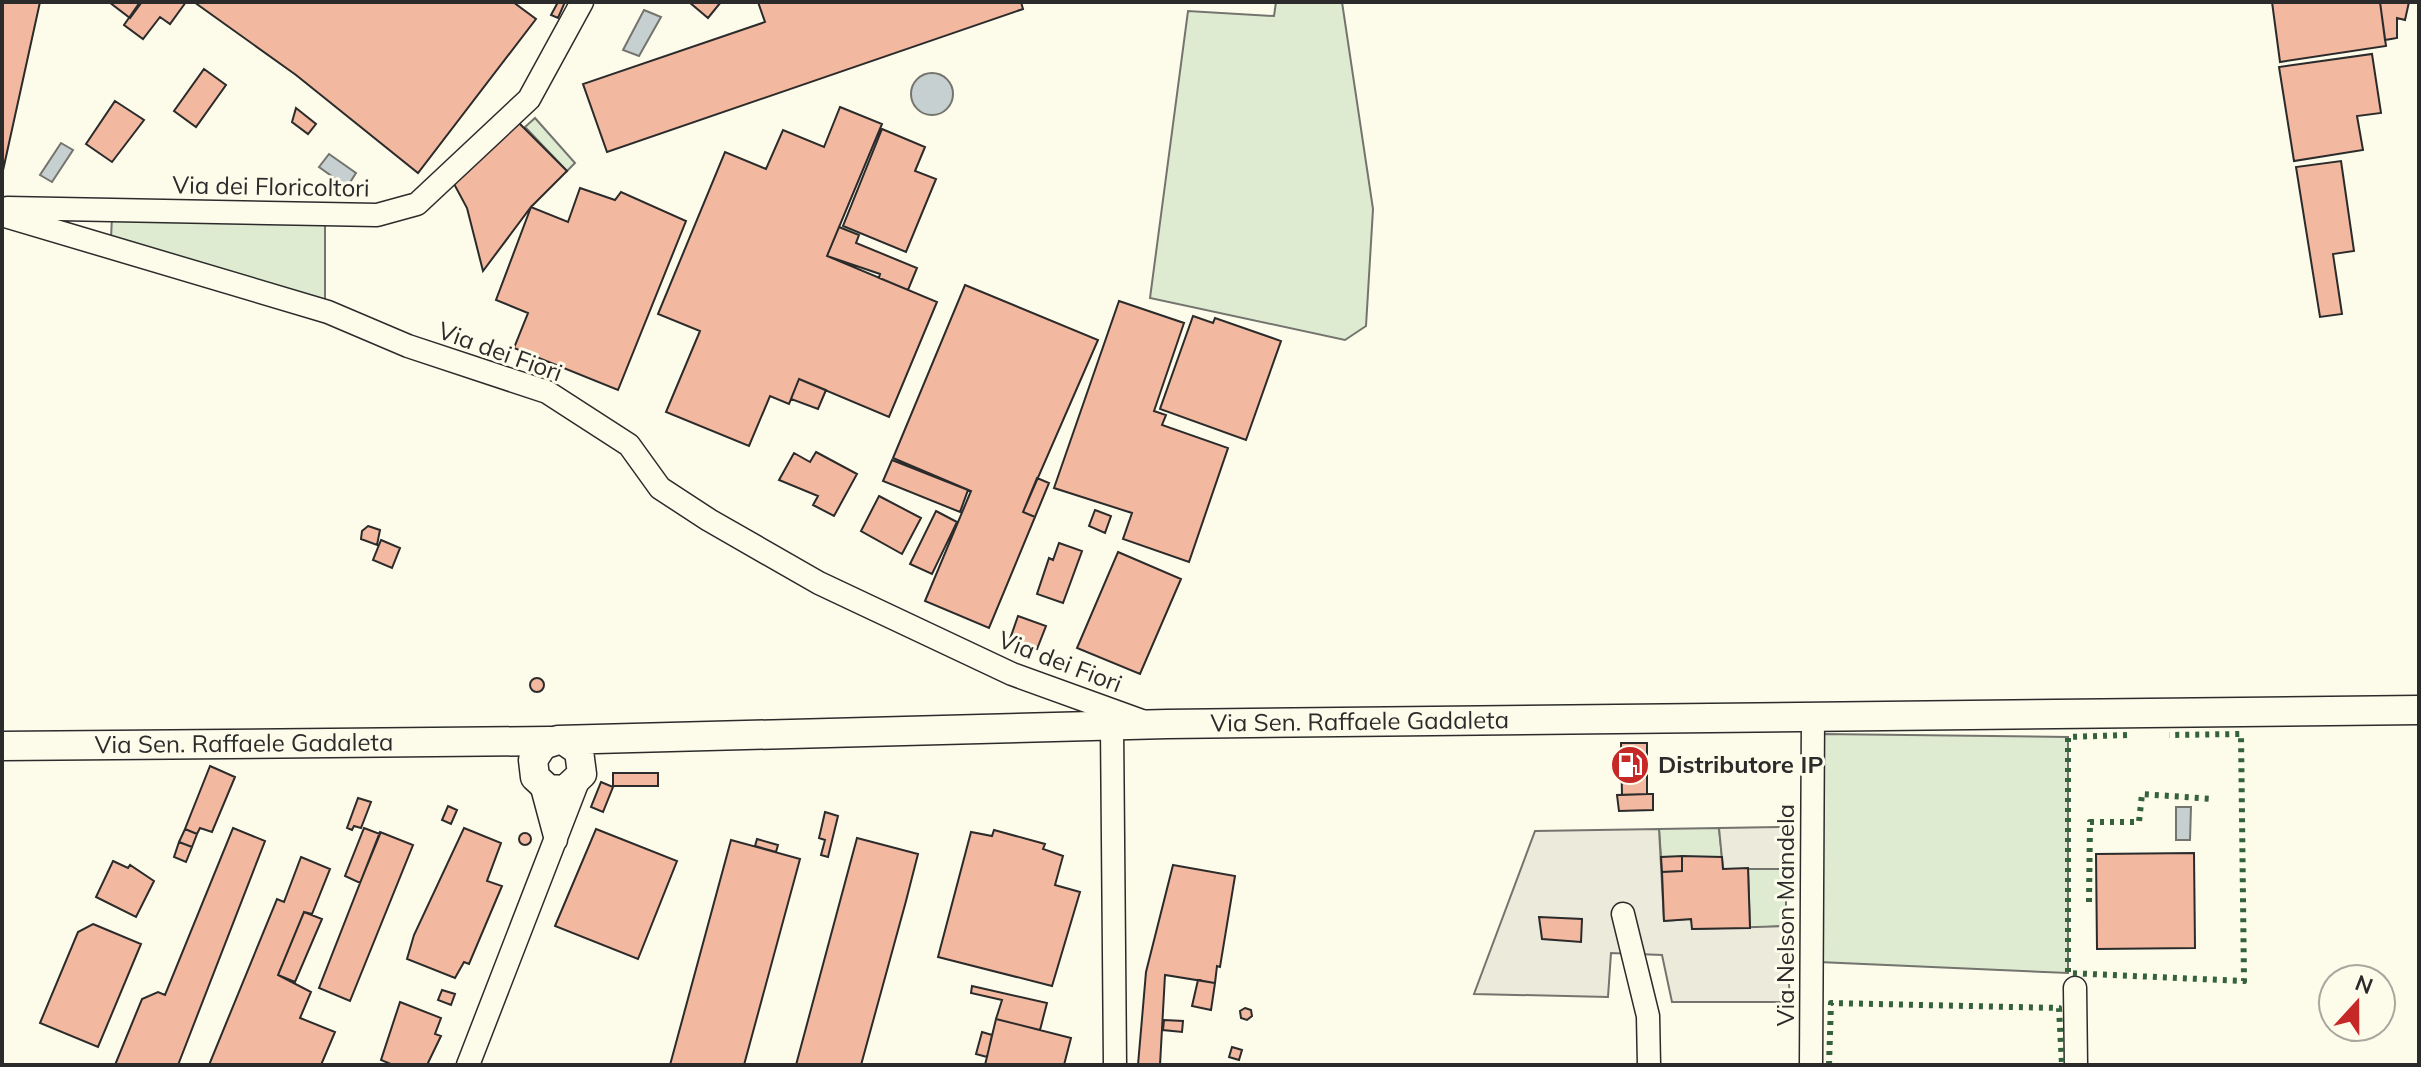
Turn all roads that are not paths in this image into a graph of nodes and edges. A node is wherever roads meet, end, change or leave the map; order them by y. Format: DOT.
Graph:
graph roads {
  1 [pos="582,2"];
  2 [pos="2,208"];
  3 [pos="2,215"];
  4 [pos="2419,710"];
  5 [pos="1813,717"];
  6 [pos="1151,725"];
  7 [pos="1112,726"];
  8 [pos="635,738"];
  9 [pos="484,740"];
  10 [pos="558,742"];
  11 [pos="2,746"];
  12 [pos="581,774"];
  13 [pos="537,776"];
  14 [pos="556,840"];
  15 [pos="1623,914"];
  16 [pos="2075,988"];
  17 [pos="468,1065"];
  18 [pos="1115,1065"];
  19 [pos="1649,1065"];
  20 [pos="1811,1065"];
  21 [pos="2076,1065"];
  1 -- 2 [label="street, Via dei Floricoltori"];
  3 -- 6 [label="street, Via dei Fiori"];
  4 -- 5 [label="main road, Via Sen. Raffaele Gadaleta"];
  5 -- 6 [label="main road, Via Sen. Raffaele Gadaleta"];
  5 -- 20 [label="street, Via Nelson Mandela"];
  6 -- 7 [label="main road, Via Sen. Raffaele Gadaleta"];
  7 -- 8 [label="main road, Via Sen. Raffaele Gadaleta"];
  7 -- 18 [label="street"];
  8 -- 10 [label="main road, Via Sen. Raffaele Gadaleta"];
  8 -- 12 [label="main road, Via Sen. Raffaele Gadaleta"];
  9 -- 10 [label="main road, Via Sen. Raffaele Gadaleta"];
  9 -- 11 [label="main road, Via Sen. Raffaele Gadaleta"];
  9 -- 13 [label="main road"];
  10 -- 12 [label="main road"];
  10 -- 13 [label="main road"];
  12 -- 13 [label="main road, Via Sen. Raffaele Gadaleta"];
  12 -- 14 [label="street"];
  13 -- 14 [label="street"];
  14 -- 17 [label="street"];
  15 -- 19 [label="street"];
  16 -- 21 [label="street"];
}
